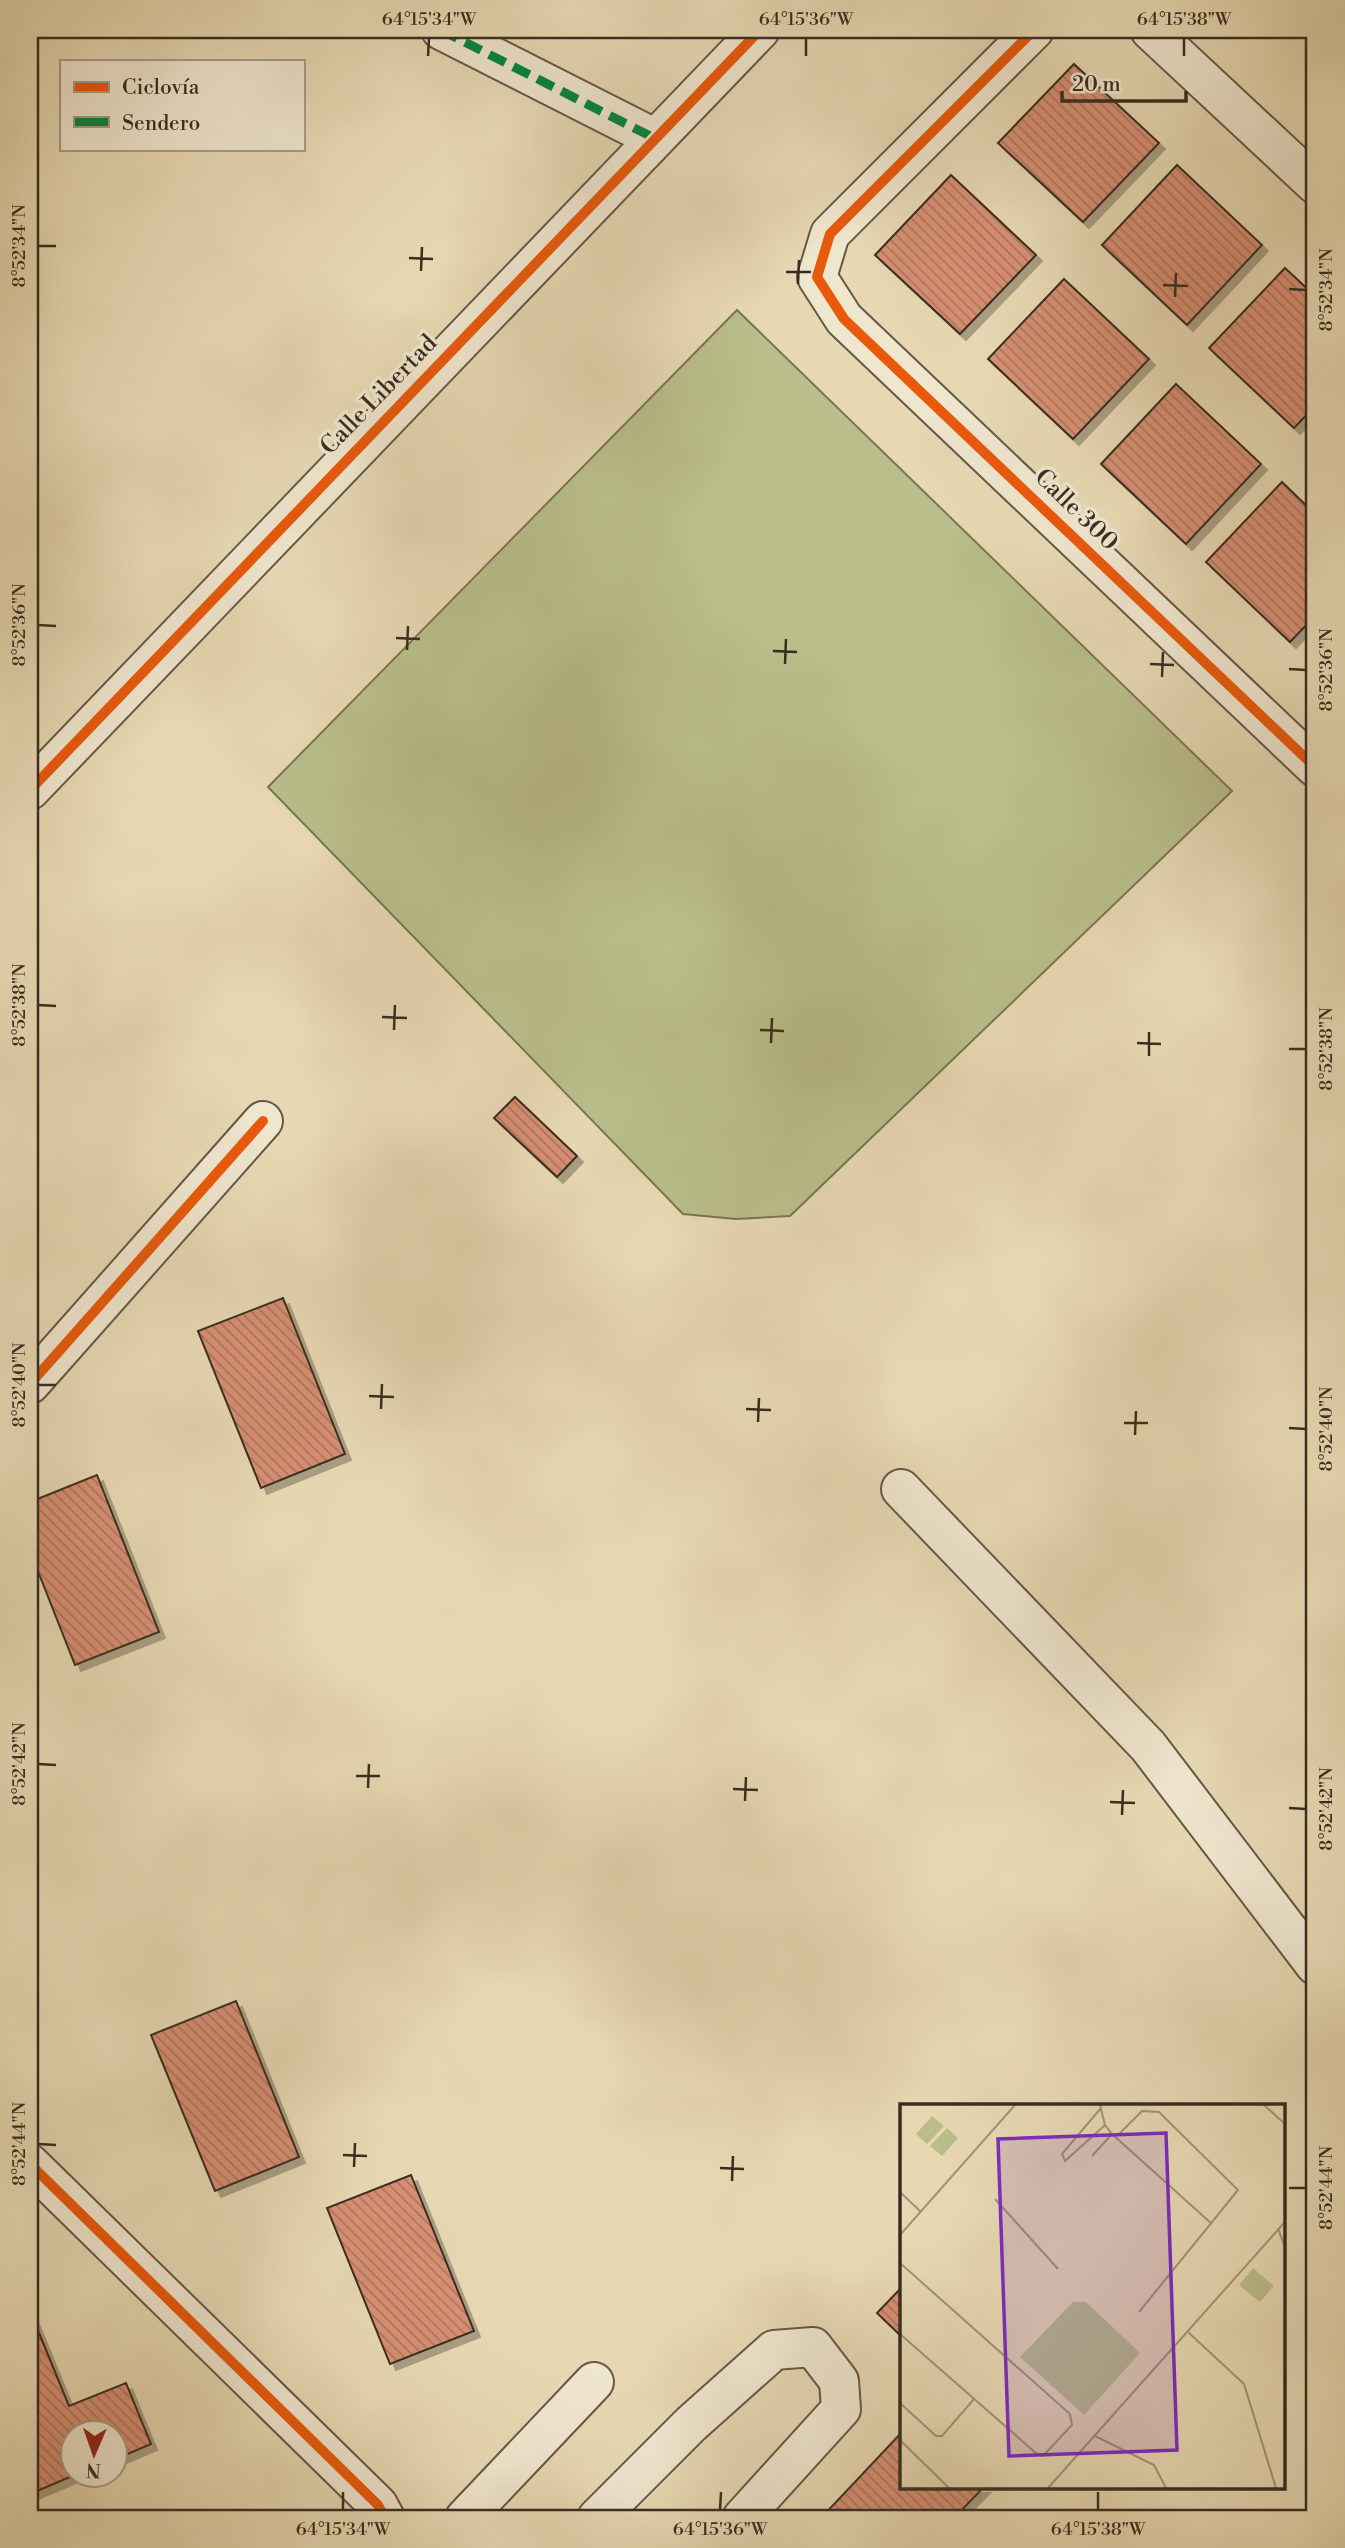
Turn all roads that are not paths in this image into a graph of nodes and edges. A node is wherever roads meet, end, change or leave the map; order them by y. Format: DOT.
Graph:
graph roads {
  1 [pos="440,30"];
  2 [pos="760,30"];
  3 [pos="1034,30"];
  4 [pos="1150,30"];
  5 [pos="654,138"];
  6 [pos="1315,184"];
  7 [pos="1315,767"];
  8 [pos="30,790"];
  9 [pos="263,1121"];
  10 [pos="30,1384"];
  11 [pos="901,1489"];
  12 [pos="1315,1965"];
  13 [pos="30,2164"];
  14 [pos="594,2382"];
  15 [pos="385,2518"];
  16 [pos="465,2518"];
  17 [pos="597,2518"];
  18 [pos="742,2518"];
  1 -- 5 [label="street"];
  2 -- 5 [label="street, Calle Libertad"];
  3 -- 7 [label="street, Calle 300"];
  4 -- 6 [label="street"];
  5 -- 8 [label="street, Calle Libertad"];
  9 -- 10 [label="street"];
  11 -- 12 [label="street"];
  13 -- 15 [label="street"];
  14 -- 16 [label="street"];
  17 -- 18 [label="street"];
}
